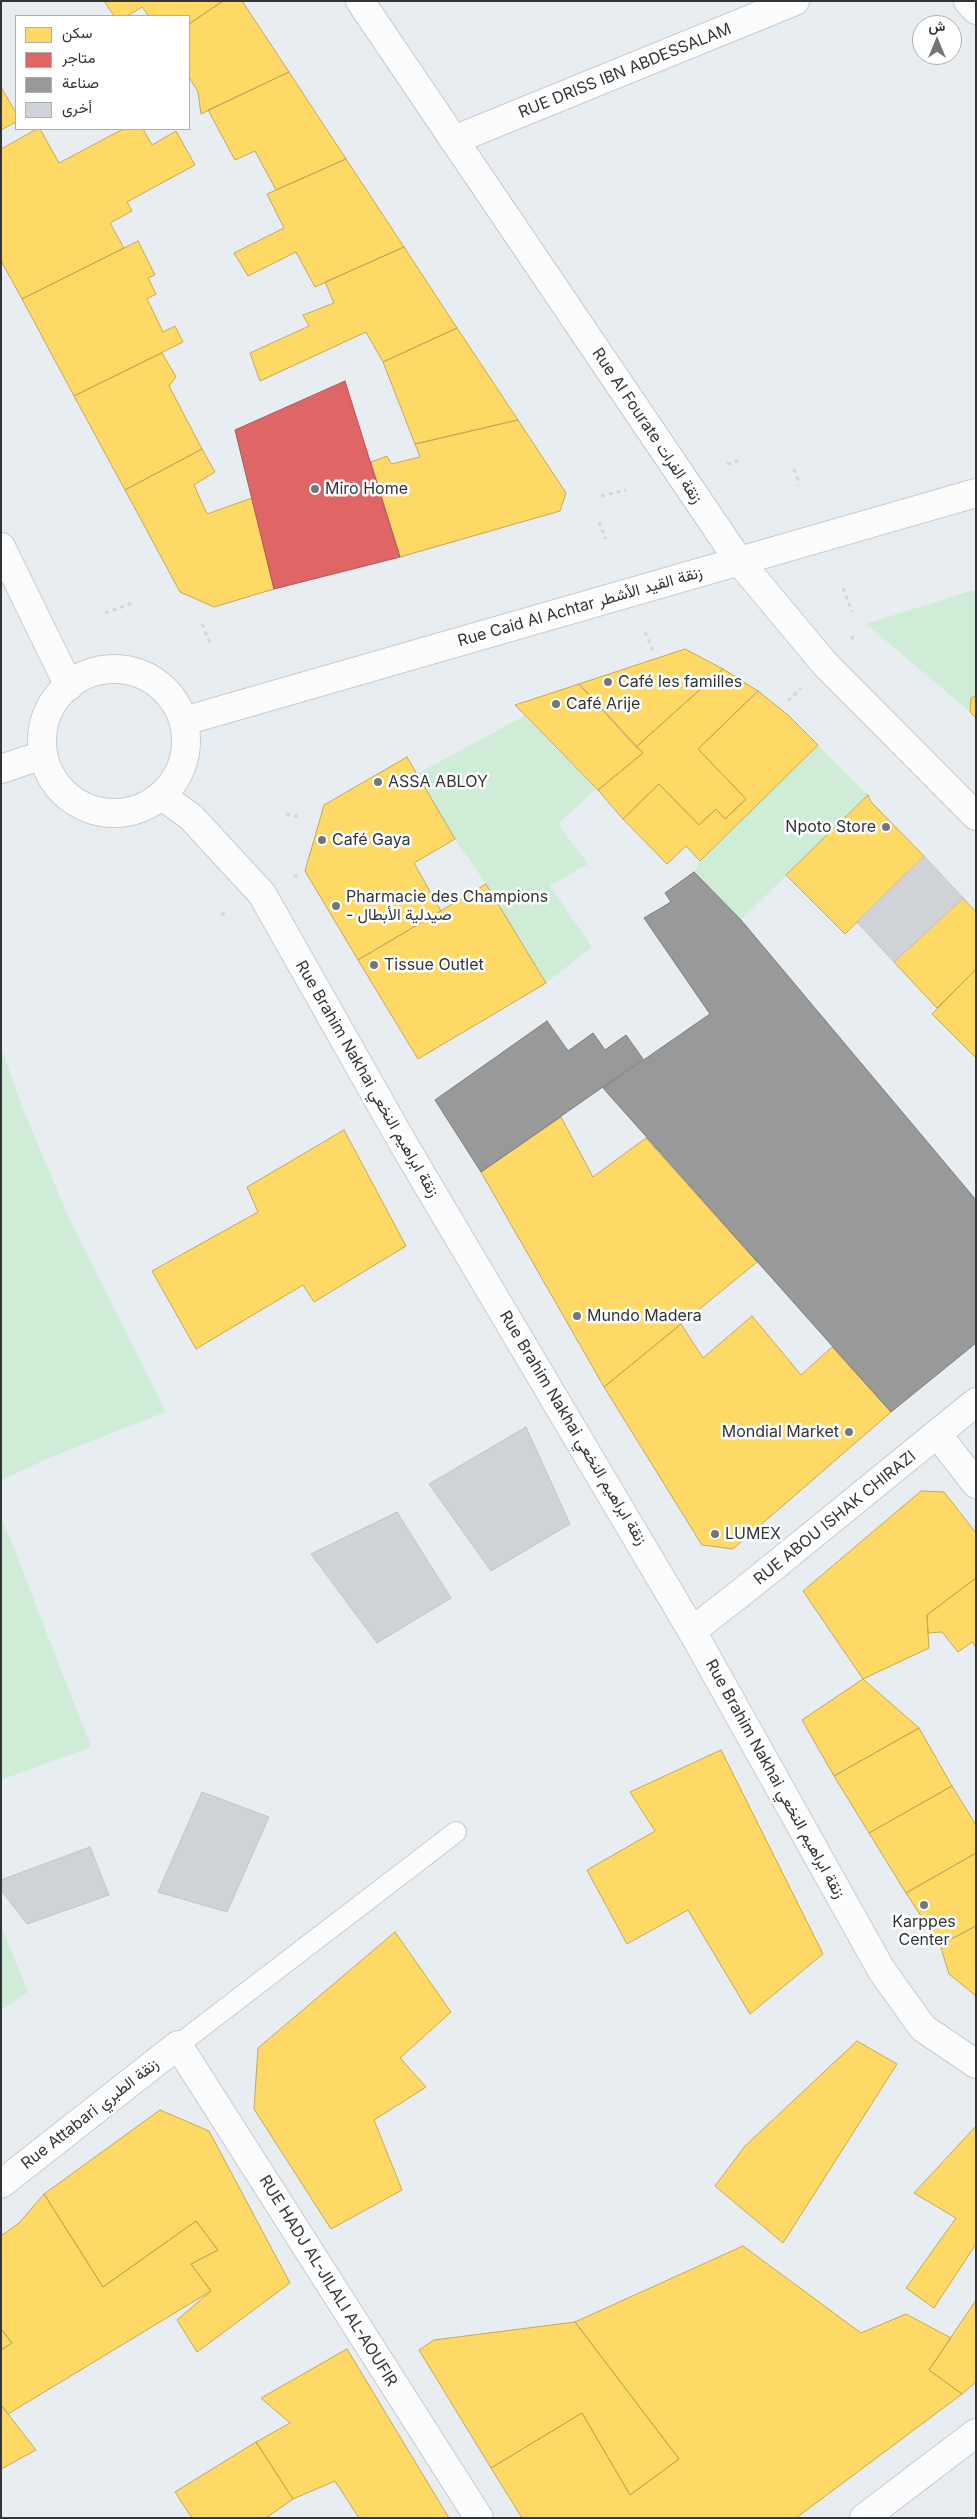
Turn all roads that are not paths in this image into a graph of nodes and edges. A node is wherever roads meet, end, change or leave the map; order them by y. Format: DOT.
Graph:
graph roads {
  1 [pos="360,1"];
  2 [pos="795,1"];
  3 [pos="968,1"];
  4 [pos="976,10"];
  5 [pos="454,140"];
  6 [pos="976,493"];
  7 [pos="1,547"];
  8 [pos="739,561"];
  9 [pos="69,686"];
  10 [pos="184,721"];
  11 [pos="43,755"];
  12 [pos="1,769"];
  13 [pos="162,796"];
  14 [pos="976,816"];
  15 [pos="976,1402"];
  16 [pos="938,1435"];
  17 [pos="976,1484"];
  18 [pos="692,1631"];
  19 [pos="456,1832"];
  20 [pos="178,2045"];
  21 [pos="976,2064"];
  22 [pos="1,2184"];
  23 [pos="976,2433"];
  24 [pos="479,2518"];
  25 [pos="864,2518"];
  1 -- 5 [label="street, Rue Al Fourate زنقة الفرات"];
  2 -- 5 [label="street, RUE DRISS IBN ABDESSALAM"];
  3 -- 4 [label="street"];
  5 -- 8 [label="street, Rue Al Fourate زنقة الفرات"];
  6 -- 8 [label="street, Rue Caid Al Achtar زنقة القيد الأشطر"];
  7 -- 9 [label="street"];
  8 -- 10 [label="street, Rue Caid Al Achtar زنقة القيد الأشطر"];
  8 -- 14 [label="street, Rue Al Fourate زنقة الفرات"];
  9 -- 10 [label="street"];
  9 -- 11 [label="street"];
  10 -- 13 [label="street"];
  11 -- 12 [label="street"];
  11 -- 13 [label="street"];
  13 -- 18 [label="street, Rue Brahim Nakhai زنقة ابراهيم النخعي"];
  15 -- 16 [label="street, RUE ABOU ISHAK CHIRAZI"];
  16 -- 17 [label="street"];
  16 -- 18 [label="street, RUE ABOU ISHAK CHIRAZI"];
  18 -- 21 [label="street, Rue Brahim Nakhai زنقة ابراهيم النخعي"];
  19 -- 20 [label="lane"];
  20 -- 22 [label="street, Rue Attabari زنقة الطبري"];
  20 -- 24 [label="street, RUE HADJ AL-JILALI AL-AOUFIR"];
  23 -- 25 [label="street"];
}
